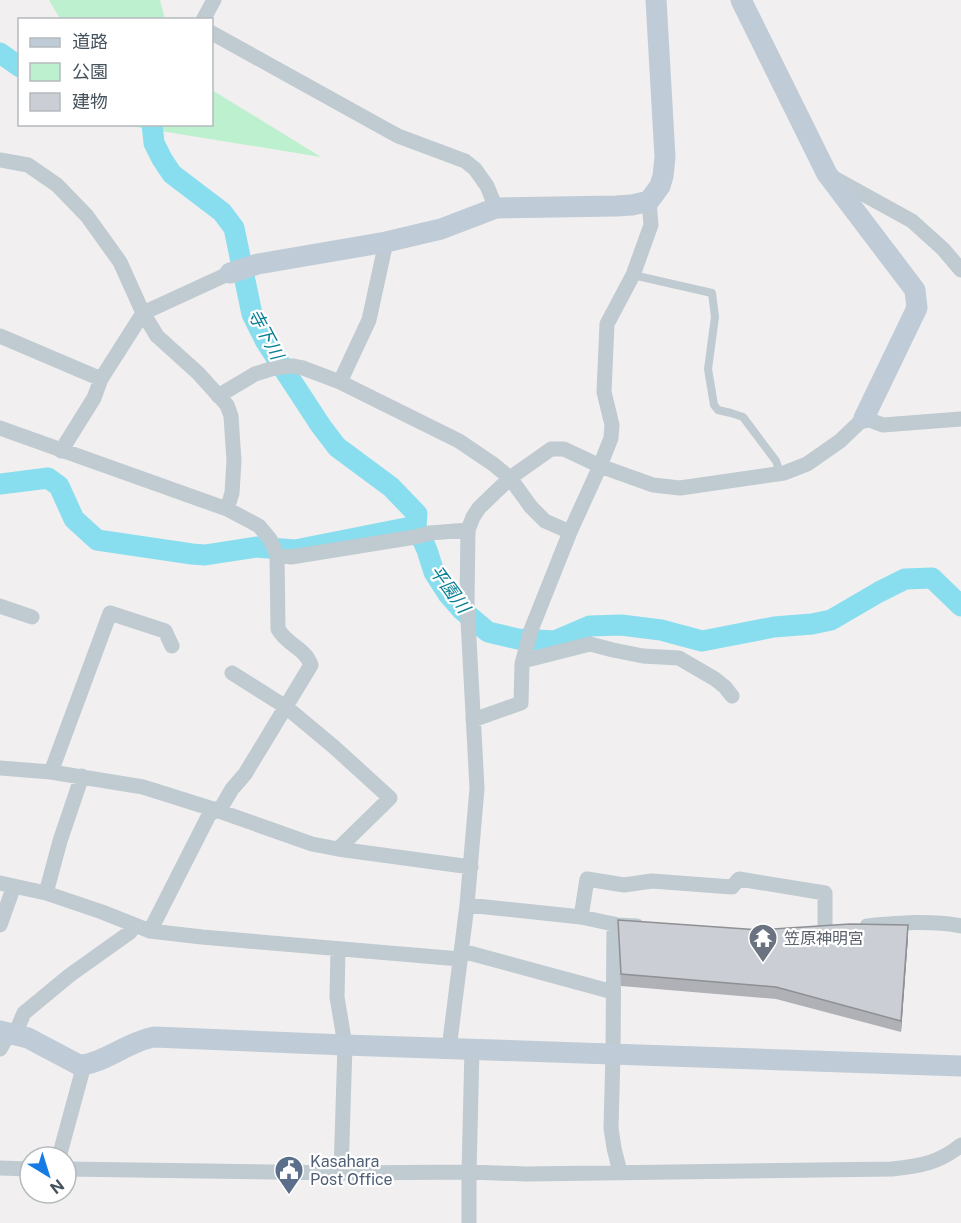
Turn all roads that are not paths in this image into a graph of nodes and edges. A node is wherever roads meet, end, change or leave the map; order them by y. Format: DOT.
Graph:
graph roads {
  1 [pos="214,0"];
  2 [pos="656,0"];
  3 [pos="741,0"];
  4 [pos="204,18"];
  5 [pos="213,34"];
  6 [pos="0,160"];
  7 [pos="827,174"];
  8 [pos="649,201"];
  9 [pos="496,208"];
  10 [pos="386,242"];
  11 [pos="961,270"];
  12 [pos="230,273"];
  13 [pos="633,275"];
  14 [pos="143,314"];
  15 [pos="0,336"];
  16 [pos="101,379"];
  17 [pos="340,382"];
  18 [pos="218,396"];
  19 [pos="864,418"];
  20 [pos="961,418"];
  21 [pos="0,428"];
  22 [pos="61,451"];
  23 [pos="600,466"];
  24 [pos="781,474"];
  25 [pos="510,478"];
  26 [pos="227,509"];
  27 [pos="468,530"];
  28 [pos="570,532"];
  29 [pos="277,555"];
  30 [pos="0,606"];
  31 [pos="33,617"];
  32 [pos="172,646"];
  33 [pos="524,655"];
  34 [pos="232,672"];
  35 [pos="732,696"];
  36 [pos="286,706"];
  37 [pos="473,720"];
  38 [pos="0,768"];
  39 [pos="51,772"];
  40 [pos="82,776"];
  41 [pos="216,810"];
  42 [pos="338,849"];
  43 [pos="471,867"];
  44 [pos="7,885"];
  45 [pos="46,893"];
  46 [pos="467,905"];
  47 [pos="581,917"];
  48 [pos="614,924"];
  49 [pos="0,925"];
  50 [pos="652,926"];
  51 [pos="961,926"];
  52 [pos="143,929"];
  53 [pos="836,930"];
  54 [pos="807,933"];
  55 [pos="338,949"];
  56 [pos="461,955"];
  57 [pos="614,992"];
  58 [pos="4,1038"];
  59 [pos="345,1045"];
  60 [pos="448,1048"];
  61 [pos="472,1049"];
  62 [pos="613,1054"];
  63 [pos="84,1065"];
  64 [pos="961,1066"];
  65 [pos="62,1145"];
  66 [pos="961,1146"];
  67 [pos="0,1168"];
  68 [pos="18,1168"];
  69 [pos="78,1169"];
  70 [pos="469,1172"];
  71 [pos="620,1172"];
  72 [pos="341,1173"];
  73 [pos="470,1223"];
  1 -- 4 [label="street"];
  2 -- 8 [label="street"];
  3 -- 7 [label="street"];
  5 -- 9 [label="street"];
  6 -- 14 [label="street"];
  7 -- 11 [label="street"];
  7 -- 19 [label="street"];
  8 -- 9 [label="street"];
  8 -- 13 [label="street"];
  9 -- 10 [label="street"];
  10 -- 12 [label="street"];
  10 -- 17 [label="street"];
  12 -- 14 [label="street"];
  13 -- 23 [label="street"];
  13 -- 24 [label="lane"];
  14 -- 16 [label="street"];
  14 -- 18 [label="street"];
  15 -- 16 [label="street"];
  16 -- 22 [label="street"];
  17 -- 18 [label="street"];
  17 -- 25 [label="street"];
  18 -- 26 [label="street"];
  19 -- 20 [label="street"];
  19 -- 24 [label="street"];
  21 -- 22 [label="street"];
  22 -- 26 [label="street"];
  23 -- 24 [label="street"];
  23 -- 25 [label="street"];
  23 -- 28 [label="street"];
  25 -- 27 [label="street"];
  25 -- 28 [label="street"];
  26 -- 29 [label="street"];
  27 -- 29 [label="street"];
  27 -- 37 [label="street"];
  28 -- 33 [label="street"];
  29 -- 36 [label="street"];
  30 -- 31 [label="street"];
  32 -- 39 [label="street"];
  33 -- 35 [label="street"];
  33 -- 37 [label="street"];
  34 -- 36 [label="street"];
  36 -- 41 [label="street"];
  36 -- 42 [label="street"];
  37 -- 43 [label="street"];
  38 -- 39 [label="street"];
  39 -- 40 [label="street"];
  40 -- 41 [label="street"];
  40 -- 45 [label="street"];
  41 -- 42 [label="street"];
  41 -- 52 [label="street"];
  42 -- 43 [label="street"];
  43 -- 46 [label="street"];
  44 -- 45 [label="street"];
  44 -- 49 [label="street"];
  45 -- 52 [label="street"];
  46 -- 47 [label="street"];
  46 -- 56 [label="street"];
  47 -- 48 [label="street"];
  47 -- 53 [label="street"];
  48 -- 50 [label="street"];
  48 -- 57 [label="street"];
  51 -- 53 [label="street"];
  52 -- 55 [label="street"];
  52 -- 58 [label="street"];
  53 -- 54 [label="street"];
  55 -- 56 [label="street"];
  55 -- 59 [label="street"];
  56 -- 57 [label="street"];
  56 -- 60 [label="street"];
  57 -- 62 [label="street"];
  58 -- 63 [label="street"];
  59 -- 60 [label="street"];
  59 -- 63 [label="street"];
  59 -- 72 [label="street"];
  60 -- 61 [label="street"];
  61 -- 62 [label="street"];
  61 -- 70 [label="street"];
  62 -- 64 [label="street"];
  62 -- 71 [label="street"];
  63 -- 65 [label="street"];
  66 -- 71 [label="street"];
  67 -- 68 [label="street"];
  69 -- 72 [label="street"];
  70 -- 71 [label="street"];
  70 -- 72 [label="street"];
  70 -- 73 [label="street"];
}
